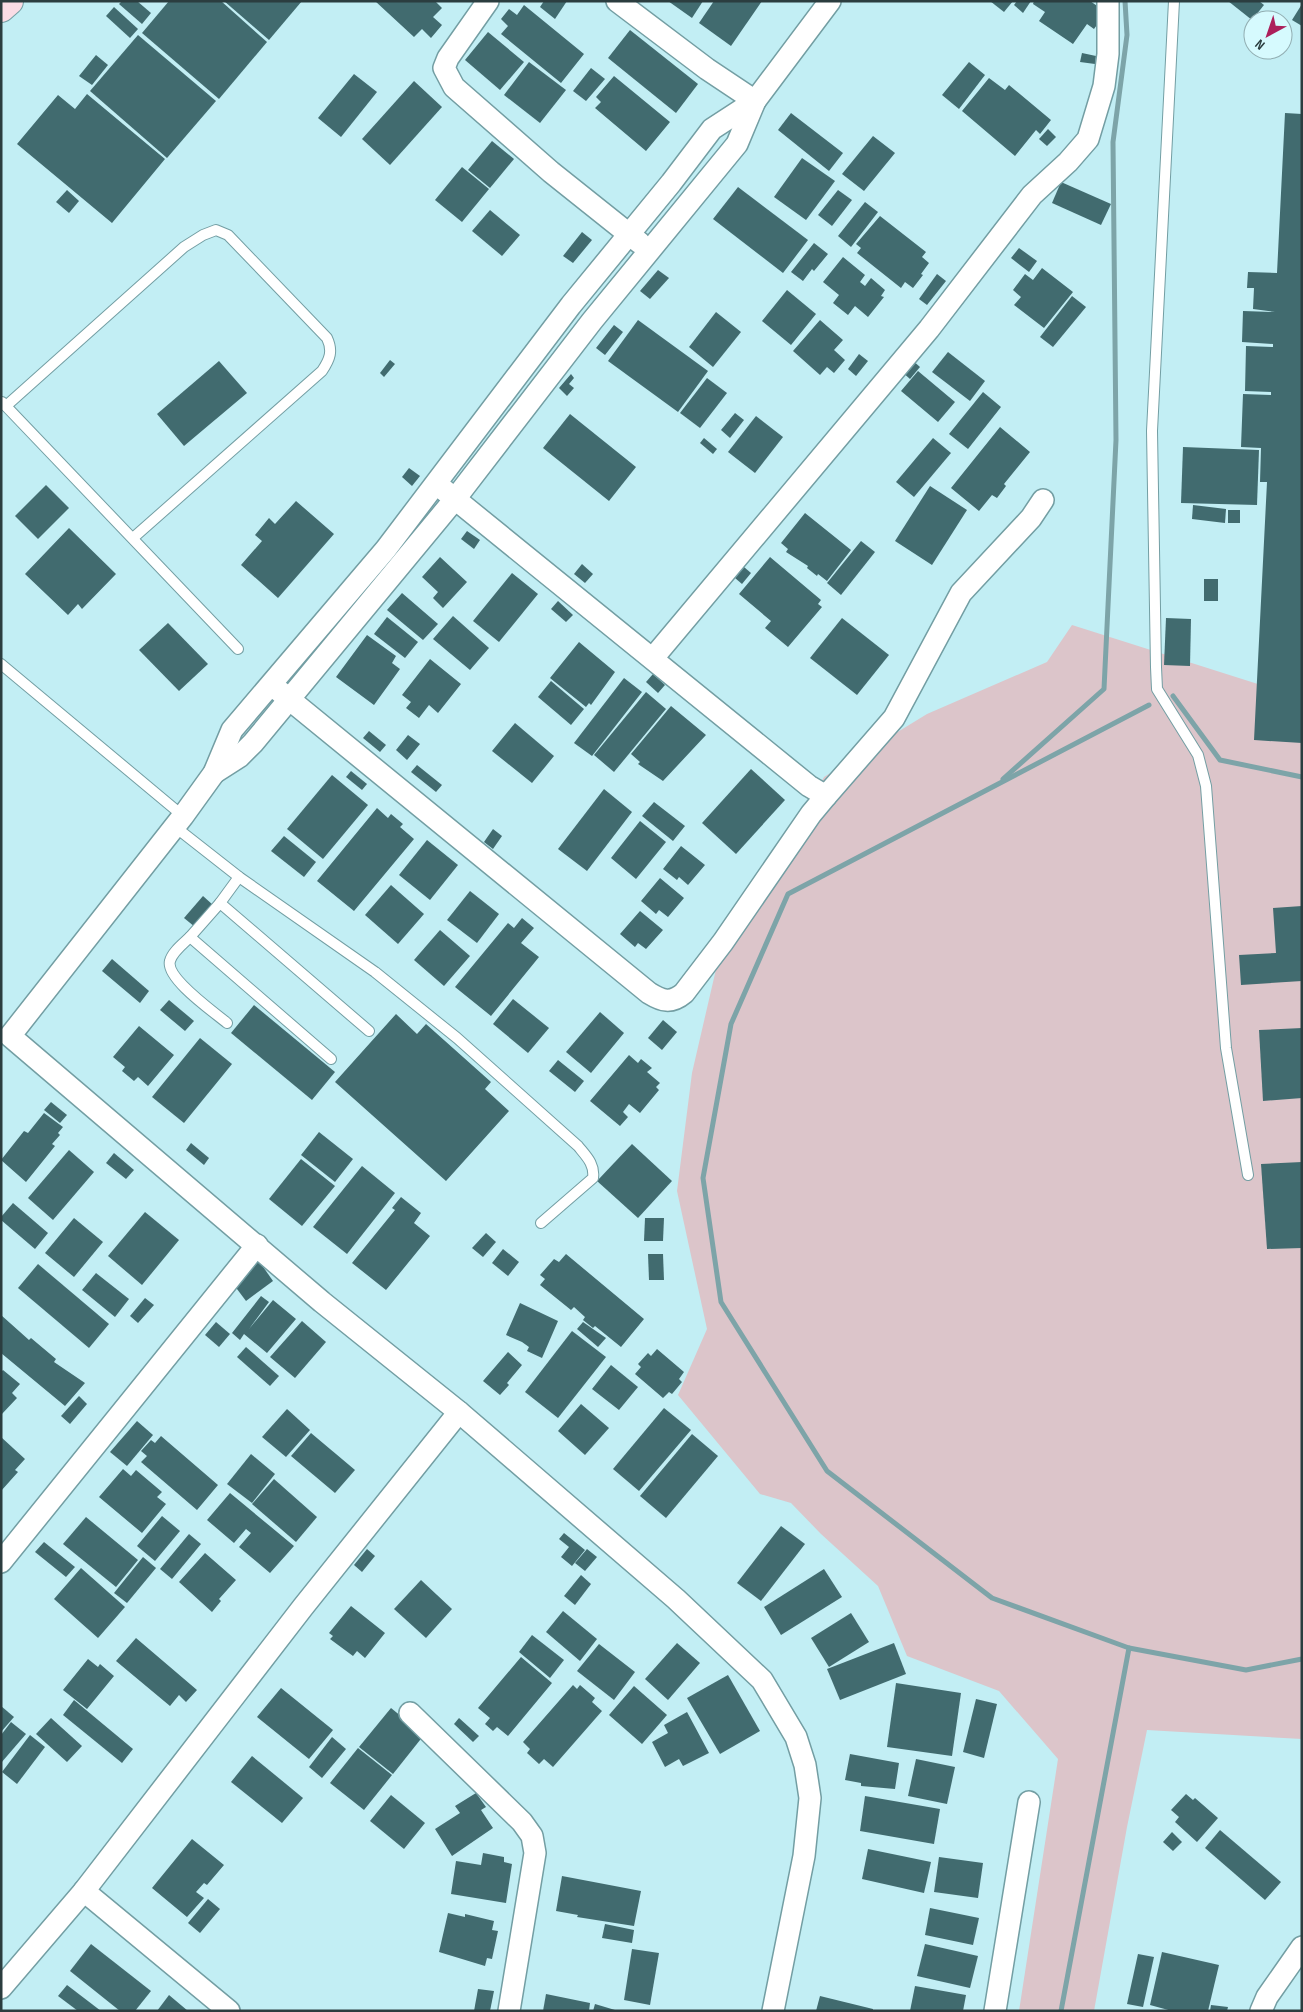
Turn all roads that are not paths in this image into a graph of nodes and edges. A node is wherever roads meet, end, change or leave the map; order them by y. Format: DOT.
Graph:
graph roads {
  1 [pos="9,1"];
  2 [pos="488,1"];
  3 [pos="617,1"];
  4 [pos="830,1"];
  5 [pos="1108,1"];
  6 [pos="1174,1"];
  7 [pos="1,8"];
  8 [pos="755,101"];
  9 [pos="630,234"];
  10 [pos="650,251"];
  11 [pos="4,403"];
  12 [pos="436,484"];
  13 [pos="455,499"];
  14 [pos="1043,500"];
  15 [pos="133,538"];
  16 [pos="238,649"];
  17 [pos="652,658"];
  18 [pos="1,664"];
  19 [pos="270,684"];
  20 [pos="289,698"];
  21 [pos="214,773"];
  22 [pos="826,796"];
  23 [pos="178,821"];
  24 [pos="239,877"];
  25 [pos="220,903"];
  26 [pos="190,937"];
  27 [pos="227,1023"];
  28 [pos="369,1031"];
  29 [pos="6,1042"];
  30 [pos="332,1059"];
  31 [pos="1248,1175"];
  32 [pos="541,1223"];
  33 [pos="257,1246"];
  34 [pos="459,1412"];
  35 [pos="1,1562"];
  36 [pos="410,1713"];
  37 [pos="1029,1802"];
  38 [pos="84,1891"];
  39 [pos="1302,1947"];
  40 [pos="1,1988"];
  41 [pos="229,2011"];
  42 [pos="509,2011"];
  43 [pos="773,2011"];
  44 [pos="994,2011"];
  45 [pos="1261,2011"];
  1 -- 7 [label="street"];
  2 -- 9 [label="street"];
  3 -- 8 [label="street"];
  4 -- 8 [label="street"];
  5 -- 17 [label="street"];
  6 -- 31 [label="lane"];
  8 -- 9 [label="street"];
  8 -- 10 [label="street"];
  9 -- 10 [label="street"];
  9 -- 12 [label="street"];
  10 -- 13 [label="street"];
  11 -- 15 [label="lane"];
  11 -- 15 [label="lane"];
  12 -- 13 [label="street"];
  12 -- 19 [label="street"];
  13 -- 17 [label="street"];
  13 -- 20 [label="street"];
  14 -- 22 [label="street"];
  15 -- 16 [label="lane"];
  17 -- 22 [label="street"];
  18 -- 23 [label="lane"];
  19 -- 20 [label="street"];
  19 -- 21 [label="street"];
  20 -- 21 [label="street"];
  20 -- 22 [label="street"];
  21 -- 23 [label="street"];
  23 -- 24 [label="lane"];
  23 -- 29 [label="street"];
  24 -- 25 [label="lane"];
  24 -- 32 [label="lane"];
  25 -- 26 [label="lane"];
  25 -- 28 [label="lane"];
  26 -- 27 [label="lane"];
  26 -- 30 [label="lane"];
  29 -- 33 [label="street"];
  33 -- 34 [label="street"];
  33 -- 35 [label="street"];
  34 -- 38 [label="street"];
  34 -- 43 [label="street"];
  36 -- 42 [label="street"];
  37 -- 44 [label="street"];
  38 -- 40 [label="street"];
  38 -- 41 [label="street"];
  39 -- 45 [label="street"];
}
